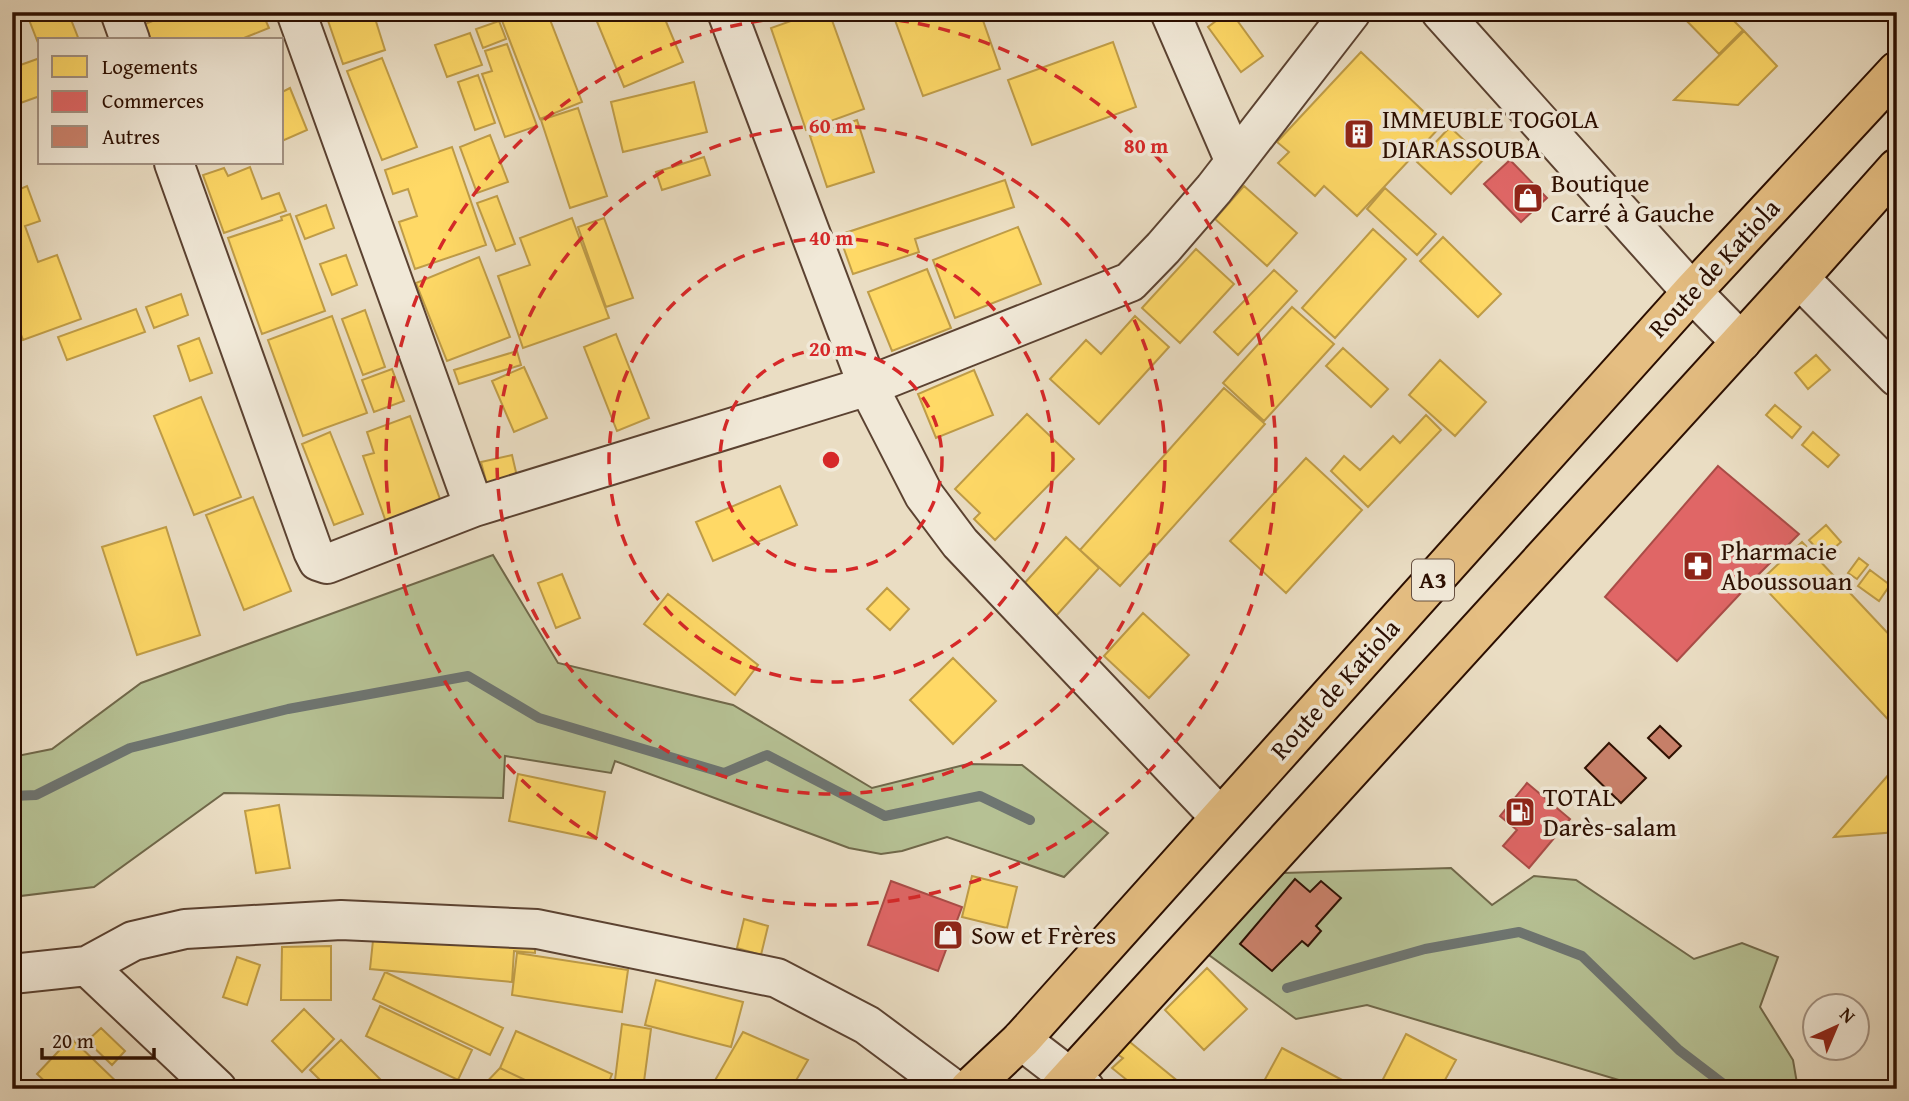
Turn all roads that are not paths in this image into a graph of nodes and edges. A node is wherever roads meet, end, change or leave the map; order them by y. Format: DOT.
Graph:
graph roads {
  1 [pos="120,12"];
  2 [pos="296,12"];
  3 [pos="727,12"];
  4 [pos="1170,12"];
  5 [pos="1351,12"];
  6 [pos="1441,12"];
  7 [pos="129,38"];
  8 [pos="1897,71"];
  9 [pos="1235,162"];
  10 [pos="174,164"];
  11 [pos="1897,168"];
  12 [pos="1799,278"];
  13 [pos="1692,292"];
  14 [pos="1741,342"];
  15 [pos="1897,377"];
  16 [pos="867,386"];
  17 [pos="474,506"];
  18 [pos="1220,817"];
  19 [pos="87,966"];
  20 [pos="12,974"];
  21 [pos="1021,1040"];
  22 [pos="1072,1085"];
  23 [pos="217,1089"];
  24 [pos="953,1089"];
  25 [pos="970,1089"];
  1 -- 7 [label="street"];
  2 -- 17 [label="street"];
  3 -- 16 [label="street"];
  4 -- 9 [label="street"];
  5 -- 9 [label="street"];
  6 -- 13 [label="street"];
  8 -- 13 [label="highway, Route de Katiola / A3"];
  9 -- 16 [label="street"];
  10 -- 17 [label="street"];
  11 -- 12 [label="highway, A3"];
  12 -- 14 [label="highway, A3"];
  12 -- 15 [label="street"];
  13 -- 14 [label="street"];
  13 -- 18 [label="highway, Route de Katiola / A3"];
  14 -- 22 [label="highway, A3"];
  16 -- 17 [label="street"];
  16 -- 18 [label="street"];
  18 -- 21 [label="highway, Route de Katiola / A3"];
  19 -- 20 [label="street"];
  19 -- 23 [label="street"];
  19 -- 24 [label="street"];
  21 -- 22 [label="street"];
  21 -- 25 [label="highway, Route de Katiola / A3"];
}
